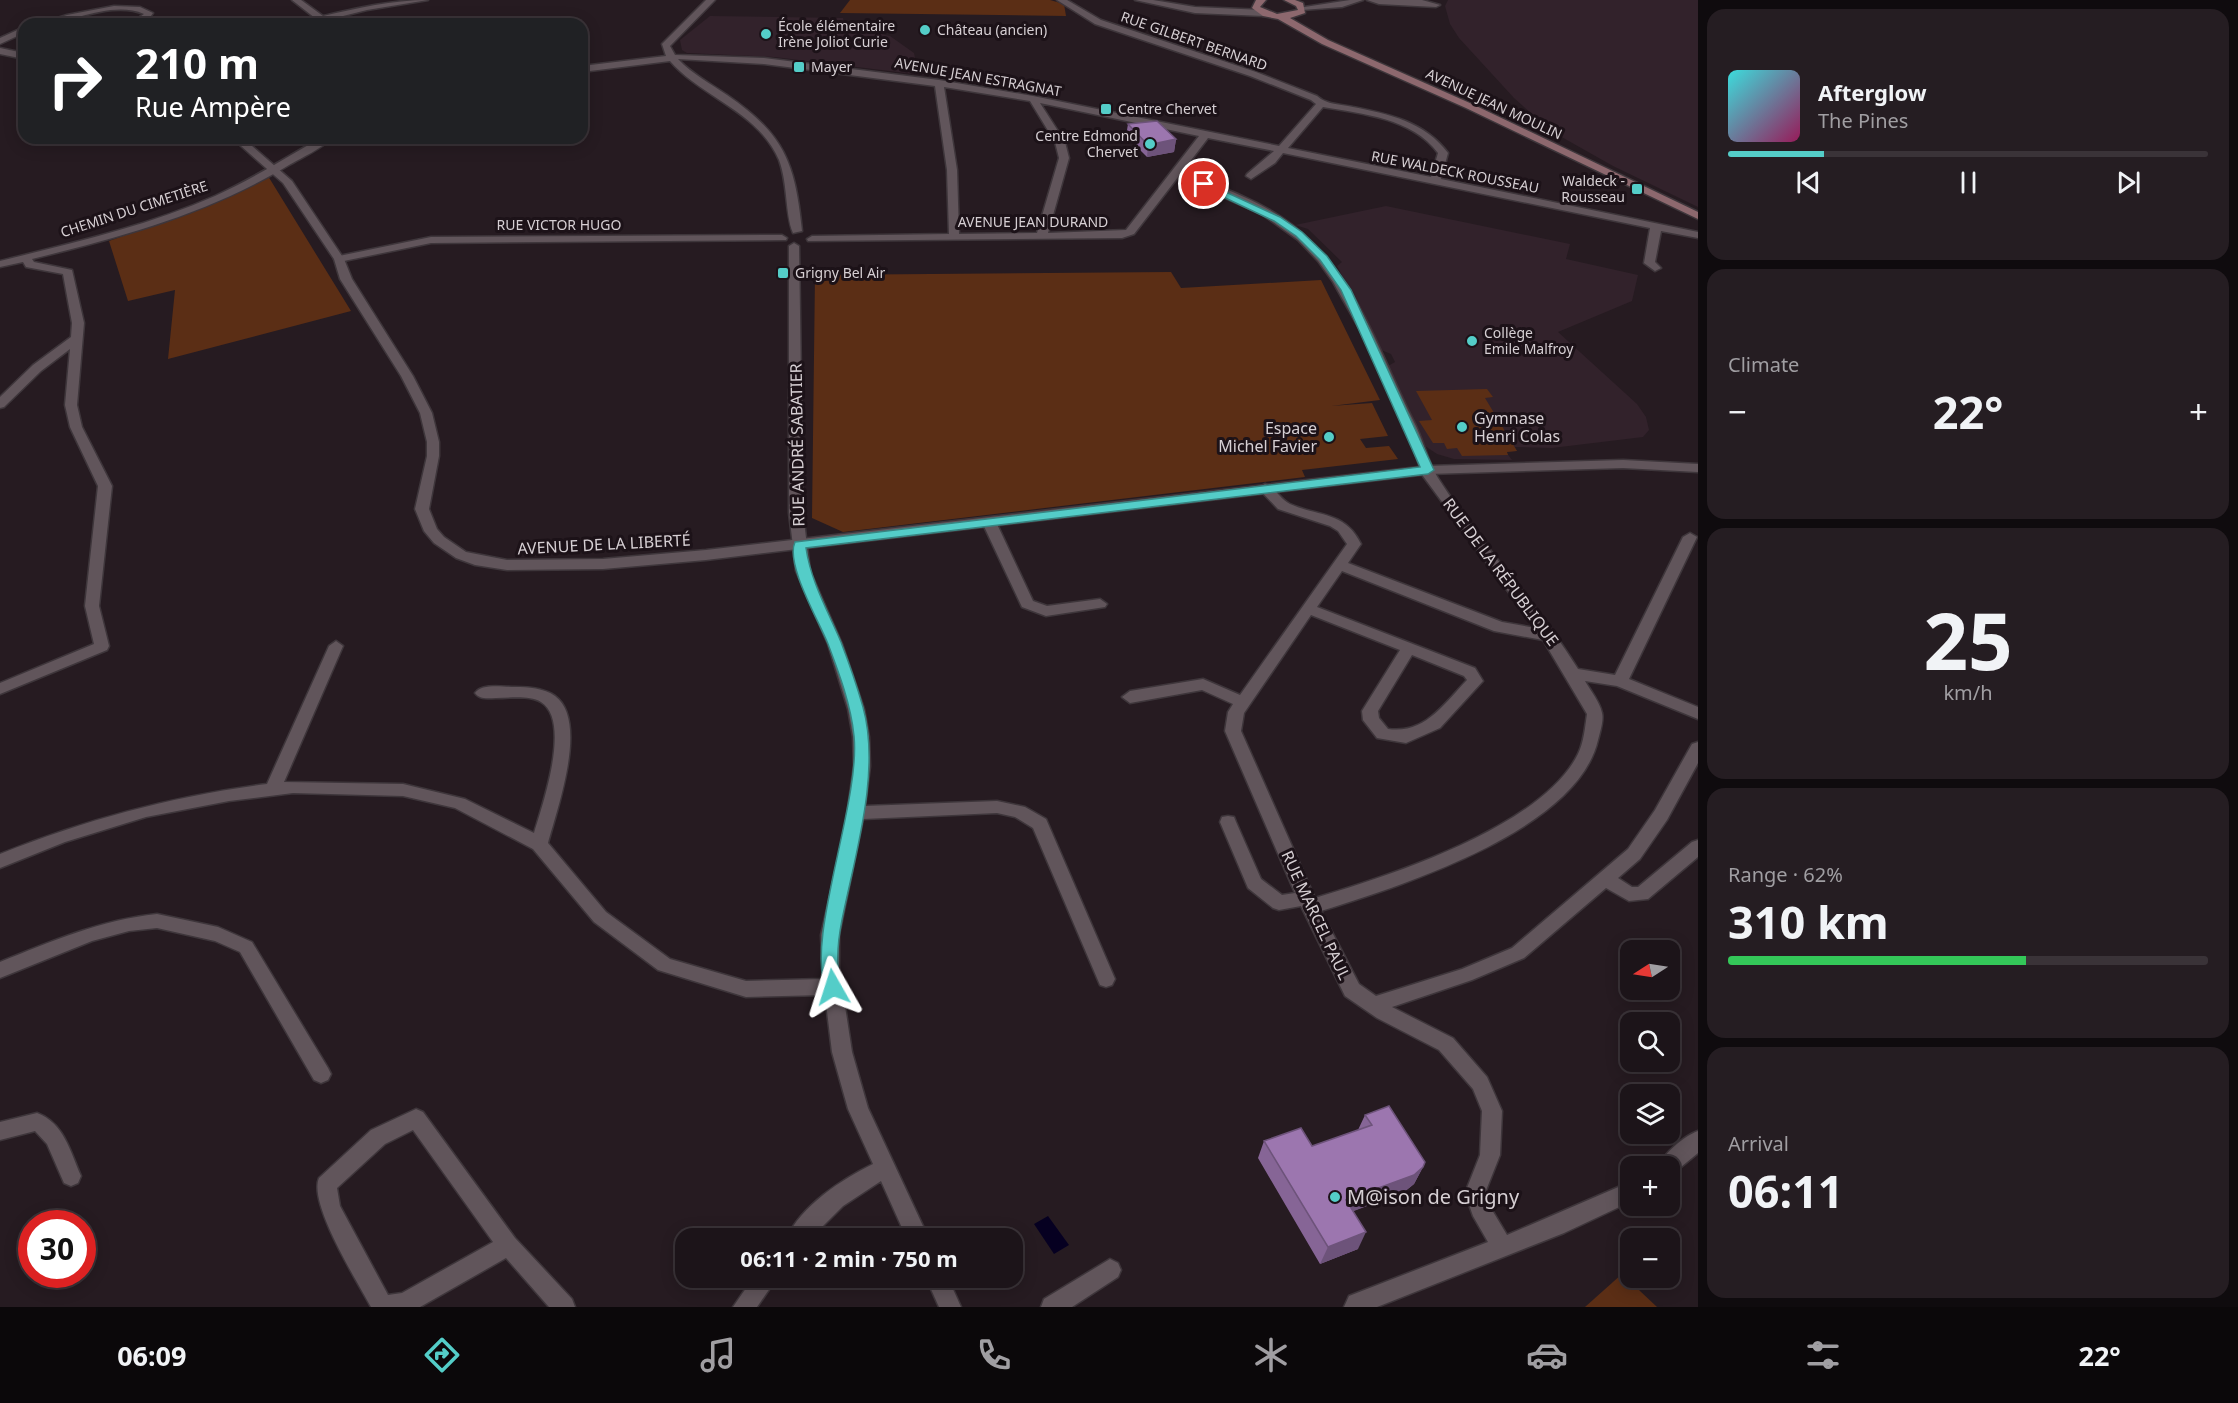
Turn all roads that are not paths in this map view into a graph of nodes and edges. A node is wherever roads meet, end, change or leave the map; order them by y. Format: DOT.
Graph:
graph roads {
  1 [pos="296,0"];
  2 [pos="424,0"];
  3 [pos="711,0"];
  4 [pos="1061,0"];
  5 [pos="1139,0"];
  6 [pos="1344,0"];
  7 [pos="1359,0"];
  8 [pos="1371,0"];
  9 [pos="1256,2"];
  10 [pos="1295,3"];
  11 [pos="1436,4"];
  12 [pos="1230,11"];
  13 [pos="1264,13"];
  14 [pos="1293,15"];
  15 [pos="1279,16"];
  16 [pos="64,18"];
  17 [pos="146,18"];
  18 [pos="321,18"];
  19 [pos="18,33"];
  20 [pos="0,41"];
  21 [pos="0,51"];
  22 [pos="18,55"];
  23 [pos="671,57"];
  24 [pos="588,68"];
  25 [pos="939,83"];
  26 [pos="1033,99"];
  27 [pos="1321,104"];
  28 [pos="1206,135"];
  29 [pos="244,144"];
  30 [pos="317,144"];
  31 [pos="1281,151"];
  32 [pos="273,170"];
  33 [pos="1176,173"];
  34 [pos="1251,176"];
  35 [pos="1435,182"];
  36 [pos="1698,210"];
  37 [pos="1698,216"];
  38 [pos="1656,226"];
  39 [pos="797,231"];
  40 [pos="1698,235"];
  41 [pos="1041,237"];
  42 [pos="954,238"];
  43 [pos="812,239"];
  44 [pos="788,242"];
  45 [pos="26,258"];
  46 [pos="339,259"];
  47 [pos="0,264"];
  48 [pos="1655,268"];
  49 [pos="77,338"];
  50 [pos="0,404"];
  51 [pos="1698,468"];
  52 [pos="1428,470"];
  53 [pos="1264,488"];
  54 [pos="989,522"];
  55 [pos="1690,537"];
  56 [pos="799,545"];
  57 [pos="1339,565"];
  58 [pos="1100,604"];
  59 [pos="1309,609"];
  60 [pos="1549,636"];
  61 [pos="336,646"];
  62 [pos="1409,648"];
  63 [pos="1576,674"];
  64 [pos="1620,681"];
  65 [pos="0,689"];
  66 [pos="483,693"];
  67 [pos="1130,697"];
  68 [pos="1242,702"];
  69 [pos="1698,712"];
  70 [pos="1698,748"];
  71 [pos="273,789"];
  72 [pos="855,813"];
  73 [pos="1228,822"];
  74 [pos="539,844"];
  75 [pos="1698,847"];
  76 [pos="0,861"];
  77 [pos="1607,879"];
  78 [pos="1308,903"];
  79 [pos="0,970"];
  80 [pos="1106,979"];
  81 [pos="833,987"];
  82 [pos="1373,1005"];
  83 [pos="321,1074"];
  84 [pos="0,1131"];
  85 [pos="1698,1140"];
  86 [pos="1680,1156"];
  87 [pos="884,1169"];
  88 [pos="71,1176"];
  89 [pos="1620,1197"];
  90 [pos="805,1228"];
  91 [pos="913,1228"];
  92 [pos="508,1245"];
  93 [pos="1502,1246"];
  94 [pos="1110,1270"];
  95 [pos="758,1288"];
  96 [pos="941,1288"];
  97 [pos="564,1307"];
  98 [pos="744,1307"];
  99 [pos="950,1307"];
  100 [pos="1052,1307"];
  101 [pos="1355,1307"];
  1 -- 18 [label="street"];
  2 -- 18 [label="street"];
  3 -- 23 [label="street"];
  4 -- 27 [label="street, RUE GILBERT BERNARD"];
  5 -- 12 [label="street"];
  6 -- 10 [label="street"];
  7 -- 10 [label="street"];
  8 -- 11 [label="street"];
  9 -- 12 [label="street"];
  9 -- 13 [label="main road"];
  10 -- 14 [label="main road"];
  12 -- 13 [label="street"];
  13 -- 15 [label="main road"];
  14 -- 15 [label="main road"];
  14 -- 36 [label="main road, AVENUE JEAN MOULIN"];
  15 -- 37 [label="main road, AVENUE JEAN MOULIN"];
  16 -- 17 [label="street"];
  19 -- 20 [label="street"];
  21 -- 22 [label="street"];
  23 -- 24 [label="street, AVENUE JEAN ESTRAGNAT"];
  23 -- 25 [label="street, AVENUE JEAN ESTRAGNAT"];
  23 -- 39 [label="street"];
  25 -- 26 [label="street, AVENUE JEAN ESTRAGNAT"];
  25 -- 42 [label="street"];
  26 -- 28 [label="street, AVENUE JEAN ESTRAGNAT"];
  26 -- 41 [label="street"];
  27 -- 31 [label="street"];
  27 -- 35 [label="street, RUE GILBERT BERNARD"];
  28 -- 31 [label="street, RUE WALDECK ROUSSEAU"];
  28 -- 33 [label="street, AVENUE JEAN DURAND"];
  29 -- 32 [label="street, AVENUE DE LA LIBERTÉ"];
  30 -- 32 [label="street, CHEMIN DU CIMETIÈRE"];
  31 -- 34 [label="street"];
  31 -- 35 [label="street, RUE WALDECK ROUSSEAU"];
  32 -- 45 [label="street, CHEMIN DU CIMETIÈRE"];
  32 -- 46 [label="street, AVENUE DE LA LIBERTÉ"];
  33 -- 41 [label="street, AVENUE JEAN DURAND"];
  33 -- 52 [label="street, RUE DE LA RÉPUBLIQUE"];
  35 -- 38 [label="street, RUE WALDECK ROUSSEAU"];
  38 -- 40 [label="street, RUE WALDECK ROUSSEAU"];
  38 -- 48 [label="street"];
  39 -- 43 [label="street"];
  39 -- 44 [label="street"];
  41 -- 42 [label="street, AVENUE JEAN DURAND"];
  42 -- 43 [label="street, AVENUE JEAN DURAND"];
  43 -- 44 [label="street"];
  44 -- 46 [label="street, RUE VICTOR HUGO"];
  44 -- 56 [label="street, RUE ANDRÉ SABATIER"];
  45 -- 47 [label="street, CHEMIN DU CIMETIÈRE"];
  45 -- 49 [label="street"];
  46 -- 56 [label="street, AVENUE DE LA LIBERTÉ"];
  49 -- 50 [label="street"];
  49 -- 65 [label="street"];
  51 -- 52 [label="street, AVENUE DE LA LIBERTÉ"];
  52 -- 53 [label="street, AVENUE DE LA LIBERTÉ"];
  52 -- 60 [label="street, RUE DE LA RÉPUBLIQUE"];
  53 -- 54 [label="street, AVENUE DE LA LIBERTÉ"];
  53 -- 57 [label="street, RUE MARCEL PAUL"];
  54 -- 56 [label="street, AVENUE DE LA LIBERTÉ"];
  54 -- 58 [label="street"];
  55 -- 64 [label="street"];
  56 -- 72 [label="street, RUE ANDRÉ SABATIER"];
  57 -- 59 [label="street, RUE MARCEL PAUL"];
  57 -- 60 [label="street"];
  59 -- 62 [label="street"];
  59 -- 68 [label="street, RUE MARCEL PAUL"];
  60 -- 63 [label="street, RUE DE LA RÉPUBLIQUE"];
  61 -- 71 [label="street"];
  62 -- 62 [label="street"];
  63 -- 64 [label="street"];
  63 -- 78 [label="street, RUE DE LA RÉPUBLIQUE"];
  64 -- 69 [label="street"];
  66 -- 74 [label="street"];
  67 -- 68 [label="street"];
  68 -- 78 [label="street, RUE MARCEL PAUL"];
  70 -- 77 [label="street"];
  71 -- 74 [label="street"];
  71 -- 76 [label="street"];
  72 -- 80 [label="street"];
  72 -- 81 [label="street, RUE ANDRÉ SABATIER"];
  73 -- 78 [label="street, RUE DE LA RÉPUBLIQUE"];
  74 -- 81 [label="street"];
  75 -- 77 [label="street"];
  77 -- 82 [label="street"];
  78 -- 82 [label="street, RUE MARCEL PAUL"];
  79 -- 83 [label="street"];
  81 -- 87 [label="street, RUE ANDRÉ SABATIER"];
  82 -- 93 [label="street, RUE MARCEL PAUL"];
  84 -- 88 [label="street"];
  85 -- 86 [label="street"];
  87 -- 90 [label="street"];
  87 -- 91 [label="street, RUE ANDRÉ SABATIER"];
  89 -- 93 [label="street"];
  92 -- 92 [label="street"];
  92 -- 97 [label="street"];
  93 -- 101 [label="street"];
  94 -- 100 [label="street"];
  95 -- 98 [label="street"];
  96 -- 99 [label="street"];
}
